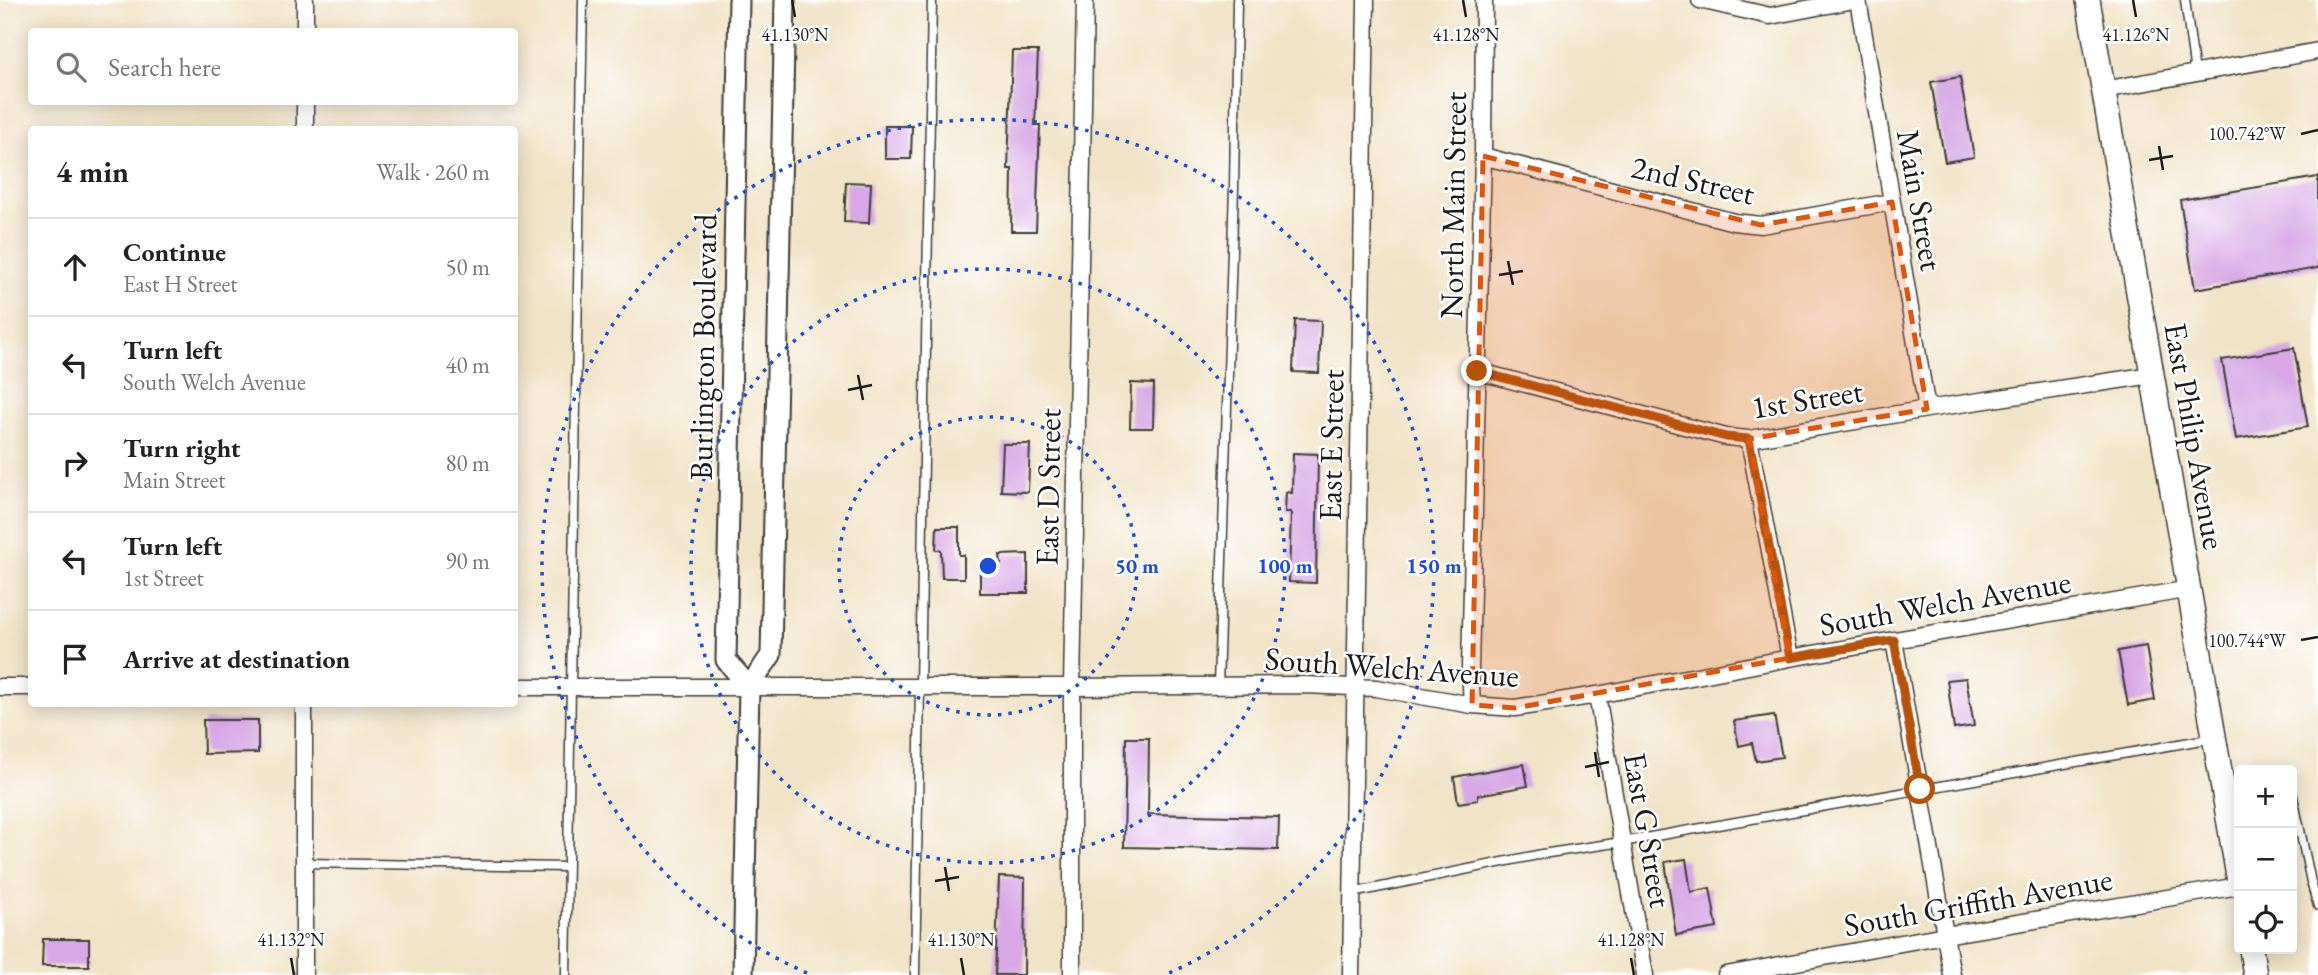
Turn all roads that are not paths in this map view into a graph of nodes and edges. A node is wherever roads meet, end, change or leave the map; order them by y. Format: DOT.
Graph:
graph roads {
  1 [pos="305,0"];
  2 [pos="583,0"];
  3 [pos="739,0"];
  4 [pos="785,0"];
  5 [pos="932,0"];
  6 [pos="1085,0"];
  7 [pos="1237,0"];
  8 [pos="1366,0"];
  9 [pos="1484,0"];
  10 [pos="1700,0"];
  11 [pos="1856,0"];
  12 [pos="2088,0"];
  13 [pos="2185,0"];
  14 [pos="305,28"];
  15 [pos="2318,51"];
  16 [pos="2195,73"];
  17 [pos="2103,90"];
  18 [pos="305,105"];
  19 [pos="305,126"];
  20 [pos="1483,156"];
  21 [pos="1892,202"];
  22 [pos="1477,371"];
  23 [pos="2152,375"];
  24 [pos="1927,409"];
  25 [pos="1749,439"];
  26 [pos="2190,589"];
  27 [pos="1894,640"];
  28 [pos="1790,658"];
  29 [pos="1218,685"];
  30 [pos="0,687"];
  31 [pos="28,687"];
  32 [pos="518,687"];
  33 [pos="572,687"];
  34 [pos="749,687"];
  35 [pos="920,687"];
  36 [pos="1072,687"];
  37 [pos="1355,688"];
  38 [pos="1597,695"];
  39 [pos="1472,705"];
  40 [pos="304,707"];
  41 [pos="2213,738"];
  42 [pos="1920,789"];
  43 [pos="2297,816"];
  44 [pos="1622,842"];
  45 [pos="2234,857"];
  46 [pos="303,863"];
  47 [pos="567,867"];
  48 [pos="2234,886"];
  49 [pos="1352,893"];
  50 [pos="2318,906"];
  51 [pos="1945,935"];
  52 [pos="2252,954"];
  53 [pos="304,975"];
  54 [pos="566,975"];
  55 [pos="743,975"];
  56 [pos="915,975"];
  57 [pos="1072,975"];
  58 [pos="1351,975"];
  59 [pos="1645,975"];
  60 [pos="1726,975"];
  61 [pos="1952,975"];
  62 [pos="2255,975"];
  1 -- 14 [label="street"];
  2 -- 33 [label="lane"];
  3 -- 34 [label="street, Burlington Boulevard"];
  4 -- 34 [label="street"];
  5 -- 35 [label="lane"];
  6 -- 36 [label="street, East D Street"];
  7 -- 29 [label="lane"];
  8 -- 37 [label="street, East E Street"];
  9 -- 20 [label="street, North Main Street"];
  10 -- 11 [label="street"];
  11 -- 21 [label="street, Main Street"];
  12 -- 17 [label="main road, East Philip Avenue"];
  13 -- 16 [label="lane"];
  15 -- 16 [label="street"];
  16 -- 17 [label="street"];
  17 -- 23 [label="main road, East Philip Avenue"];
  18 -- 19 [label="street"];
  20 -- 21 [label="street, 2nd Street"];
  20 -- 22 [label="street, North Main Street"];
  21 -- 24 [label="street, Main Street"];
  22 -- 25 [label="street, 1st Street"];
  22 -- 39 [label="street, North Main Street"];
  23 -- 24 [label="street, 1st Street"];
  23 -- 26 [label="main road, East Philip Avenue"];
  24 -- 25 [label="street, 1st Street"];
  25 -- 28 [label="street"];
  26 -- 27 [label="street, South Welch Avenue"];
  26 -- 41 [label="main road, East Philip Avenue"];
  27 -- 28 [label="street, South Welch Avenue"];
  27 -- 42 [label="street"];
  28 -- 38 [label="street, South Welch Avenue"];
  29 -- 36 [label="street, South Welch Avenue"];
  29 -- 37 [label="street, South Welch Avenue"];
  30 -- 31 [label="street"];
  32 -- 33 [label="street, South Welch Avenue"];
  33 -- 34 [label="street, South Welch Avenue"];
  33 -- 47 [label="lane"];
  34 -- 35 [label="street, South Welch Avenue"];
  34 -- 55 [label="street"];
  35 -- 36 [label="street, South Welch Avenue"];
  35 -- 56 [label="lane"];
  36 -- 57 [label="street, East D Street"];
  37 -- 39 [label="street, South Welch Avenue"];
  37 -- 49 [label="street, East E Street"];
  38 -- 39 [label="street, South Welch Avenue"];
  38 -- 44 [label="street, East G Street"];
  40 -- 46 [label="street"];
  41 -- 42 [label="lane"];
  41 -- 45 [label="main road, East Philip Avenue"];
  42 -- 44 [label="lane"];
  42 -- 51 [label="street"];
  43 -- 50 [label="lane"];
  44 -- 49 [label="lane"];
  44 -- 59 [label="street, East G Street"];
  46 -- 47 [label="lane"];
  46 -- 53 [label="street"];
  47 -- 54 [label="lane"];
  48 -- 51 [label="street, South Griffith Avenue"];
  49 -- 58 [label="street, East E Street"];
  51 -- 60 [label="street, South Griffith Avenue"];
  51 -- 61 [label="street"];
  52 -- 62 [label="main road"];
}
